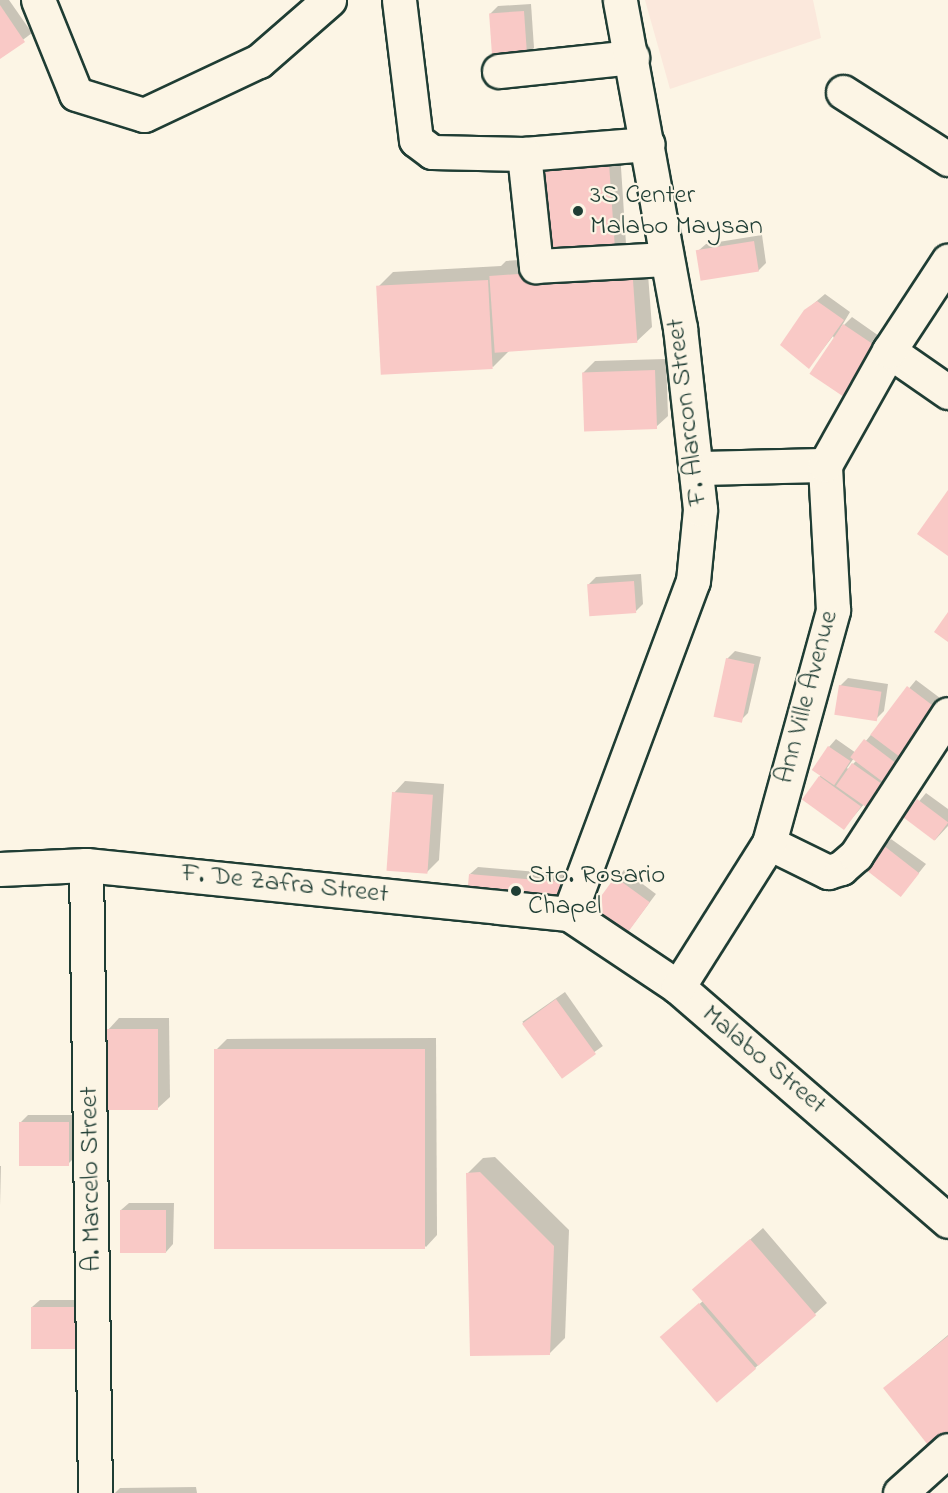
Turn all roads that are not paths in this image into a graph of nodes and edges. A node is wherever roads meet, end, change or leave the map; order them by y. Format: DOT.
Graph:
graph roads {
  1 [pos="38,0"];
  2 [pos="329,0"];
  3 [pos="399,0"];
  4 [pos="620,0"];
  5 [pos="632,57"];
  6 [pos="498,71"];
  7 [pos="843,92"];
  8 [pos="648,144"];
  9 [pos="524,154"];
  10 [pos="948,159"];
  11 [pos="664,260"];
  12 [pos="948,261"];
  13 [pos="889,351"];
  14 [pos="948,392"];
  15 [pos="825,465"];
  16 [pos="698,468"];
  17 [pos="948,714"];
  18 [pos="769,843"];
  19 [pos="86,865"];
  20 [pos="0,869"];
  21 [pos="569,914"];
  22 [pos="678,987"];
  23 [pos="948,1221"];
  24 [pos="948,1450"];
  25 [pos="95,1493"];
  26 [pos="900,1493"];
  1 -- 2 [label="street"];
  3 -- 9 [label="street"];
  4 -- 5 [label="street, F. Alarcon Street"];
  5 -- 6 [label="street"];
  5 -- 8 [label="street, F. Alarcon Street"];
  7 -- 10 [label="street"];
  8 -- 9 [label="street"];
  8 -- 11 [label="street, F. Alarcon Street"];
  9 -- 11 [label="street"];
  11 -- 16 [label="street, F. Alarcon Street"];
  12 -- 13 [label="street"];
  13 -- 14 [label="street"];
  13 -- 15 [label="street"];
  15 -- 16 [label="street"];
  15 -- 18 [label="street, Ann Ville Avenue"];
  16 -- 21 [label="street, F. Alarcon Street"];
  17 -- 18 [label="street"];
  18 -- 22 [label="street, Ann Ville Avenue"];
  19 -- 20 [label="street, F. De Zafra Street"];
  19 -- 21 [label="street, F. De Zafra Street"];
  19 -- 25 [label="street, A. Marcelo Street"];
  21 -- 22 [label="street, Malabo Street"];
  22 -- 23 [label="street, Malabo Street"];
  24 -- 26 [label="street"];
}
